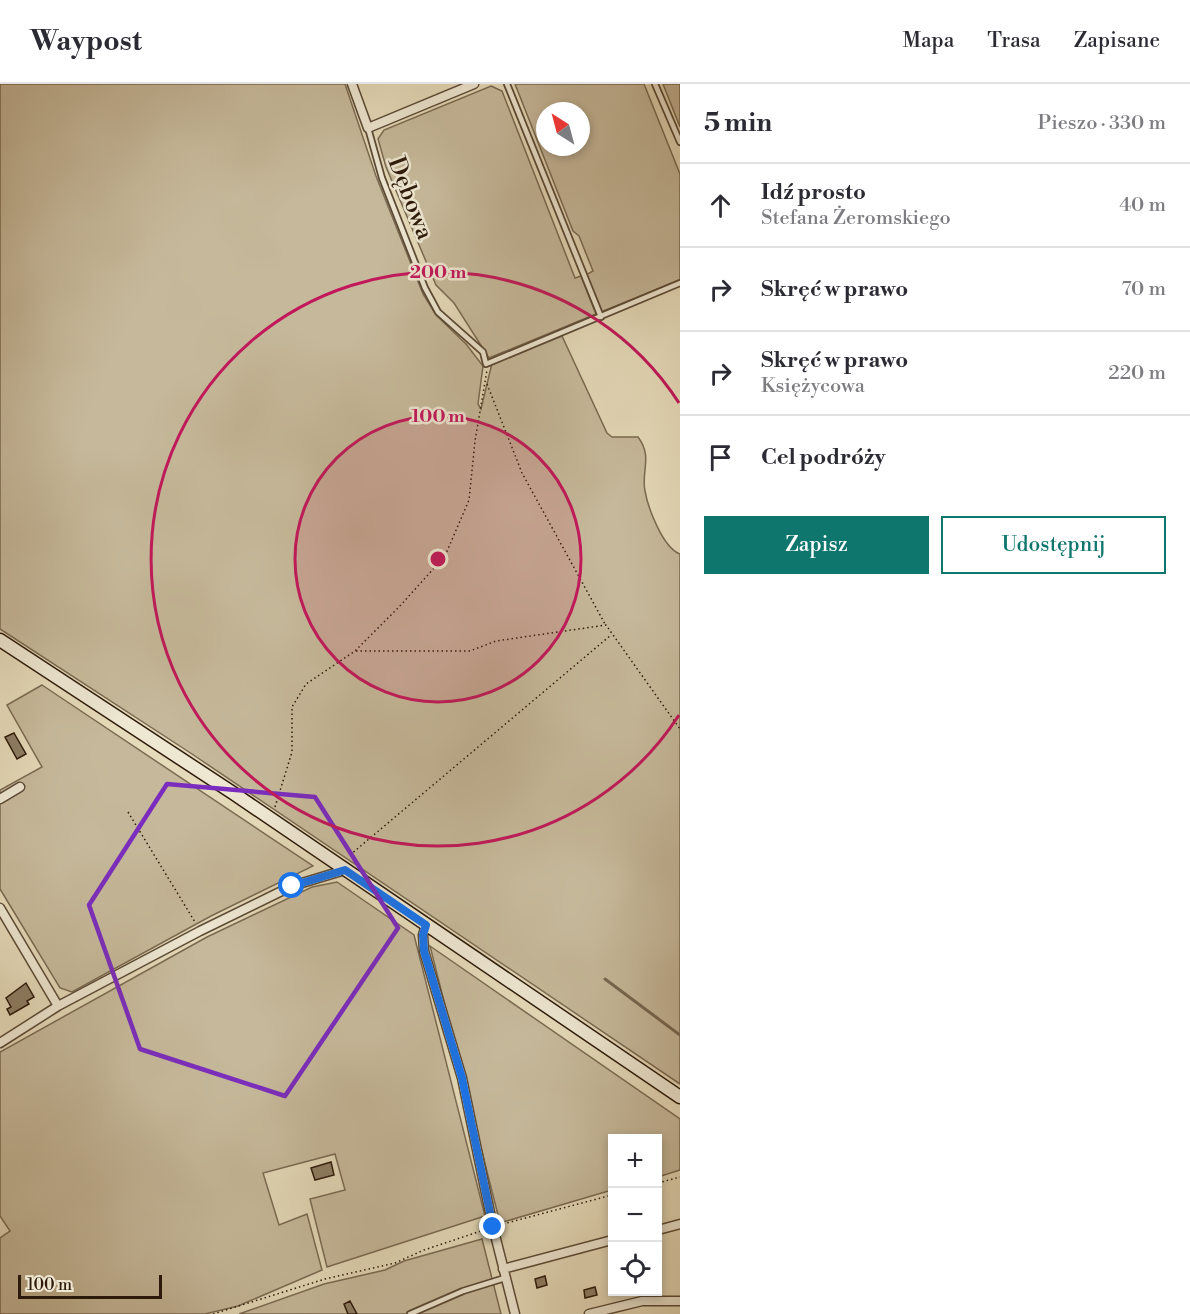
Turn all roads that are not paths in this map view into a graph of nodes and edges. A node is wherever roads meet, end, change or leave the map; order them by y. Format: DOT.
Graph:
graph roads {
  1 [pos="352,84"];
  2 [pos="474,84"];
  3 [pos="507,84"];
  4 [pos="655,84"];
  5 [pos="368,128"];
  6 [pos="680,142"];
  7 [pos="680,283"];
  8 [pos="601,316"];
  9 [pos="0,640"];
  10 [pos="20,787"];
  11 [pos="0,799"];
  12 [pos="345,870"];
  13 [pos="0,908"];
  14 [pos="426,925"];
  15 [pos="58,1006"];
  16 [pos="0,1043"];
  17 [pos="680,1097"];
  18 [pos="680,1224"];
  19 [pos="662,1229"];
  20 [pos="608,1241"];
  21 [pos="504,1273"];
  22 [pos="680,1301"];
  23 [pos="410,1314"];
  24 [pos="515,1314"];
  25 [pos="589,1314"];
  1 -- 5 [label="street, Dębowa"];
  2 -- 5 [label="street"];
  3 -- 8 [label="lane"];
  4 -- 6 [label="lane"];
  5 -- 8 [label="lane, Dębowa"];
  7 -- 8 [label="lane"];
  9 -- 12 [label="street"];
  10 -- 11 [label="street"];
  12 -- 14 [label="street"];
  12 -- 15 [label="street"];
  13 -- 15 [label="street"];
  14 -- 17 [label="street"];
  14 -- 21 [label="street"];
  15 -- 16 [label="street"];
  18 -- 19 [label="street"];
  20 -- 21 [label="street"];
  21 -- 23 [label="lane"];
  21 -- 24 [label="street"];
  22 -- 25 [label="street"];
}
